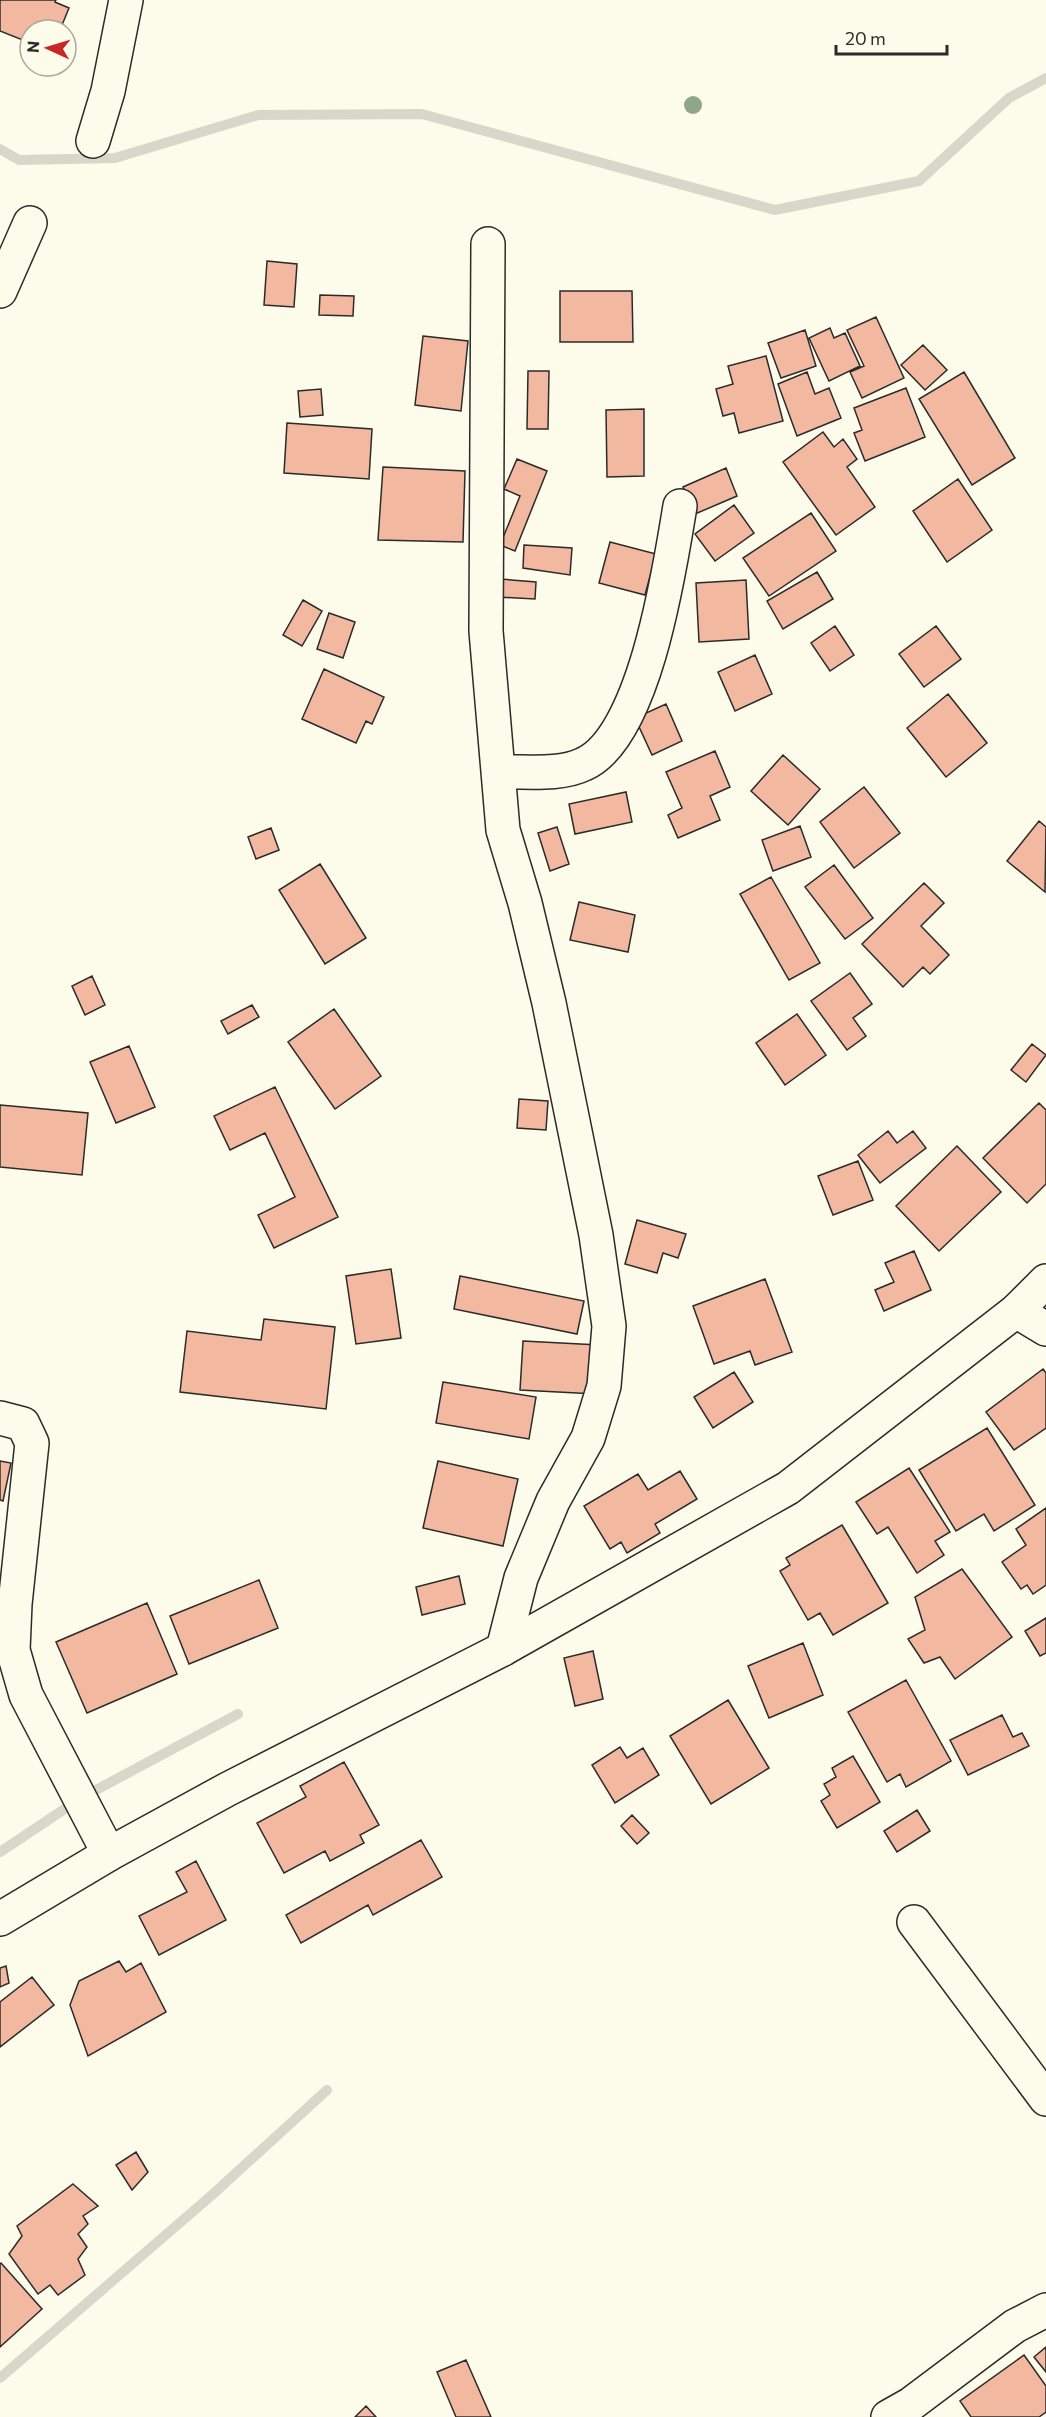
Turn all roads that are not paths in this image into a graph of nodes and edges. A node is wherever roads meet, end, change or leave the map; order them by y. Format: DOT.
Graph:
graph roads {
  1 [pos="126,0"];
  2 [pos="93,141"];
  3 [pos="30,223"];
  4 [pos="488,244"];
  5 [pos="0,291"];
  6 [pos="680,506"];
  7 [pos="498,772"];
  8 [pos="1046,1281"];
  9 [pos="1016,1311"];
  10 [pos="1046,1329"];
  11 [pos="0,1418"];
  12 [pos="503,1649"];
  13 [pos="109,1854"];
  14 [pos="0,1919"];
  15 [pos="914,1922"];
  16 [pos="1046,2098"];
  17 [pos="1046,2310"];
  18 [pos="888,2417"];
  1 -- 2 [label="street"];
  3 -- 5 [label="street"];
  4 -- 7 [label="street"];
  6 -- 7 [label="street"];
  7 -- 12 [label="street"];
  8 -- 9 [label="street"];
  9 -- 10 [label="street"];
  9 -- 12 [label="street"];
  11 -- 13 [label="street"];
  12 -- 13 [label="street"];
  13 -- 14 [label="street"];
  15 -- 16 [label="street"];
  17 -- 18 [label="street"];
}
